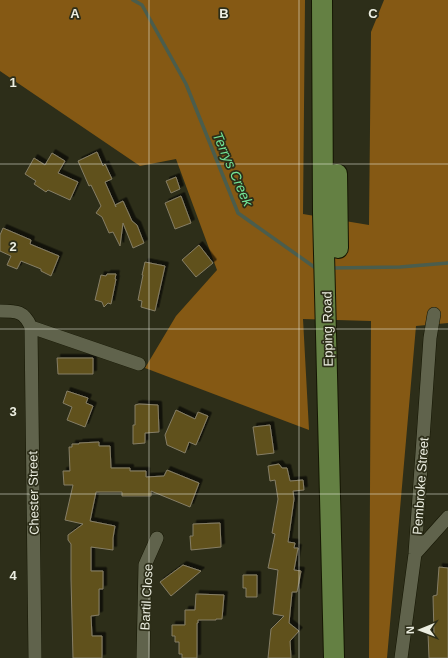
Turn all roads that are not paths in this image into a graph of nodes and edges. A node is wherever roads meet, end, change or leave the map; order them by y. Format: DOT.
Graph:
graph roads {
  1 [pos="322,0"];
  2 [pos="336,0"];
  3 [pos="330,213"];
  4 [pos="0,311"];
  5 [pos="434,314"];
  6 [pos="31,327"];
  7 [pos="334,330"];
  8 [pos="139,364"];
  9 [pos="448,517"];
  10 [pos="157,538"];
  11 [pos="415,554"];
  12 [pos="35,658"];
  13 [pos="143,658"];
  14 [pos="334,658"];
  15 [pos="345,658"];
  16 [pos="401,658"];
  1 -- 3 [label="main road, Epping Road"];
  2 -- 3 [label="main road, Epping Road"];
  3 -- 7 [label="main road, Epping Road"];
  4 -- 6 [label="street"];
  5 -- 11 [label="street, Pembroke Street"];
  6 -- 8 [label="street"];
  6 -- 12 [label="street, Chester Street"];
  7 -- 14 [label="main road, Epping Road"];
  7 -- 15 [label="main road, Epping Road"];
  9 -- 11 [label="street"];
  10 -- 13 [label="street, Bartil Close"];
  11 -- 16 [label="street, Pembroke Street"];
}
